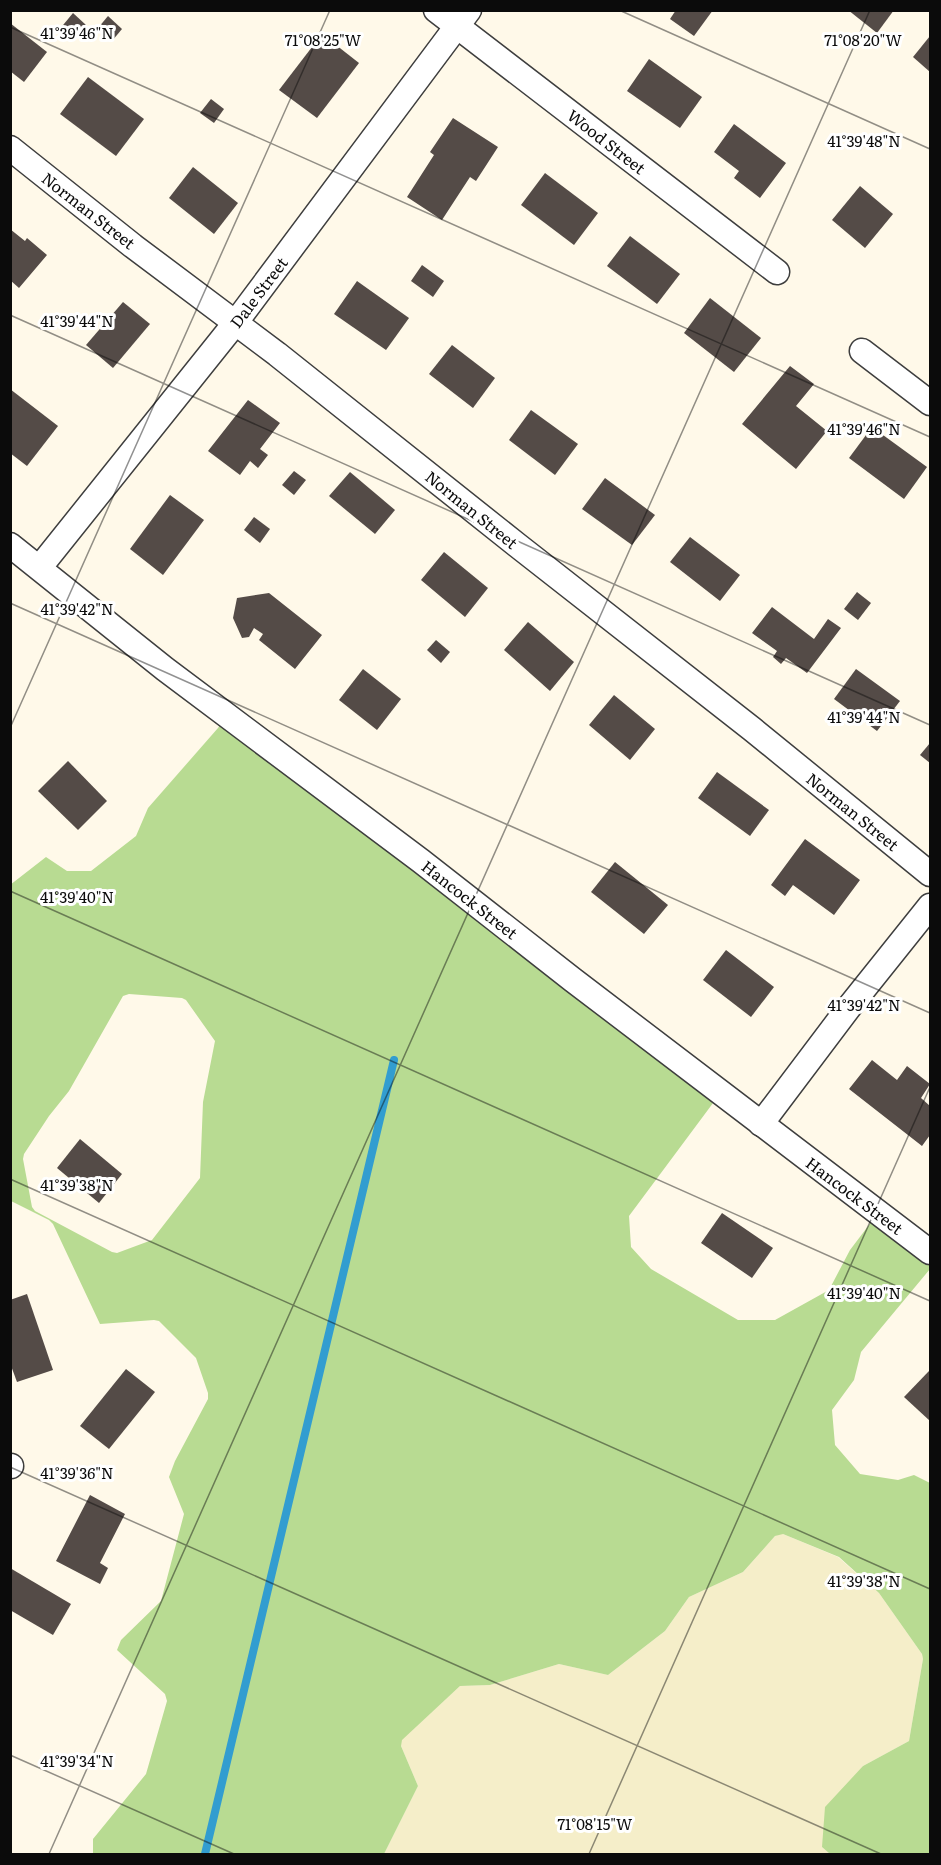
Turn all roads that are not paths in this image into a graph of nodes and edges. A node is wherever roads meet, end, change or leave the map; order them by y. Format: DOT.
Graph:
graph roads {
  1 [pos="435,10"];
  2 [pos="463,18"];
  3 [pos="10,148"];
  4 [pos="777,272"];
  5 [pos="236,322"];
  6 [pos="862,351"];
  7 [pos="930,403"];
  8 [pos="10,545"];
  9 [pos="40,567"];
  10 [pos="930,874"];
  11 [pos="930,906"];
  12 [pos="761,1124"];
  13 [pos="930,1252"];
  1 -- 2 [label="street, Wood Street"];
  2 -- 4 [label="street, Wood Street"];
  2 -- 5 [label="street, Dale Street"];
  3 -- 5 [label="street, Norman Street"];
  5 -- 9 [label="street, Dale Street"];
  5 -- 10 [label="street, Norman Street"];
  6 -- 7 [label="street"];
  8 -- 9 [label="street, Hancock Street"];
  9 -- 12 [label="street, Hancock Street"];
  11 -- 12 [label="street"];
  12 -- 13 [label="street, Hancock Street"];
}
